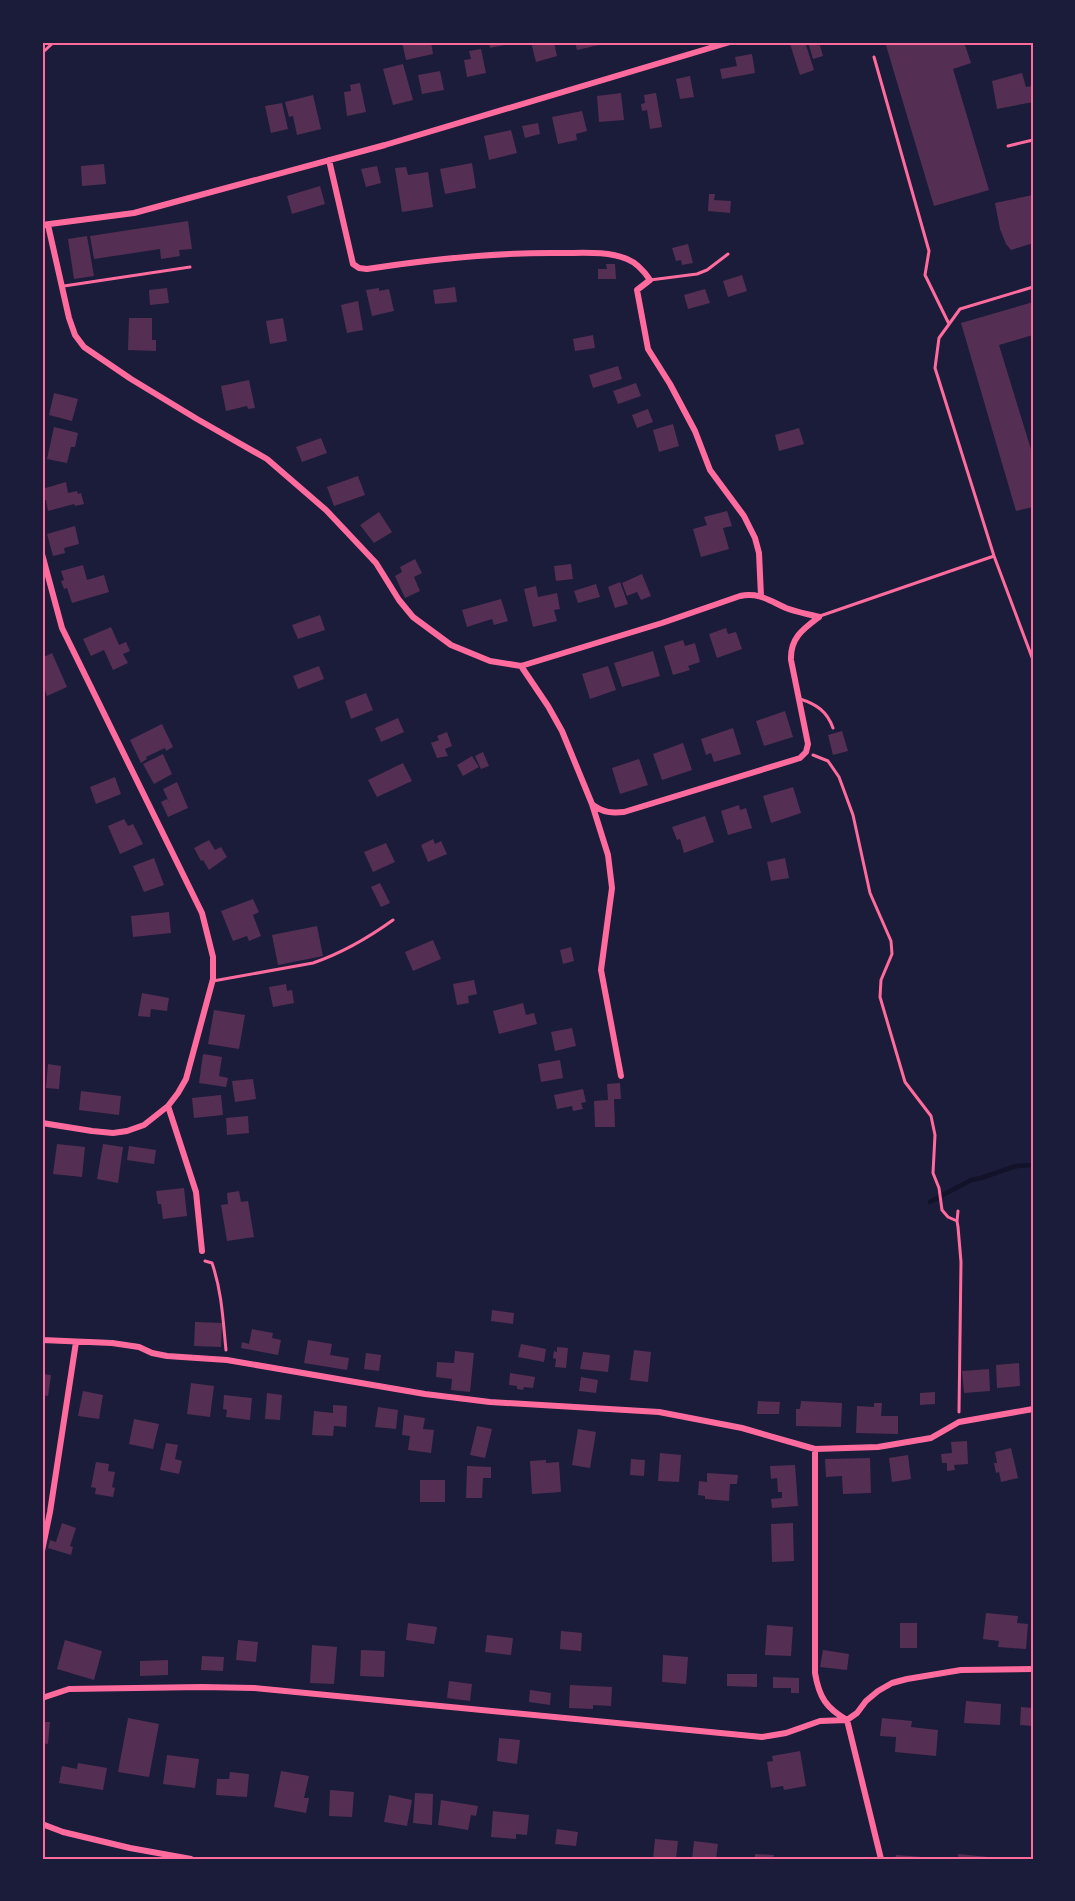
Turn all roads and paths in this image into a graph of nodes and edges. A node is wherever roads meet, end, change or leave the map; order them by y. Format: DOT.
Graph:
graph roads {
  1 [pos="54,42"];
  2 [pos="730,42"];
  3 [pos="42,53"];
  4 [pos="874,57"];
  5 [pos="1033,140"];
  6 [pos="1008,146"];
  7 [pos="329,160"];
  8 [pos="45,225"];
  9 [pos="728,254"];
  10 [pos="190,267"];
  11 [pos="650,280"];
  12 [pos="62,286"];
  13 [pos="1033,287"];
  14 [pos="949,324"];
  15 [pos="42,554"];
  16 [pos="994,556"];
  17 [pos="761,596"];
  18 [pos="819,617"];
  19 [pos="1033,660"];
  20 [pos="521,666"];
  21 [pos="799,698"];
  22 [pos="833,728"];
  23 [pos="806,752"];
  24 [pos="592,804"];
  25 [pos="393,920"];
  26 [pos="212,982"];
  27 [pos="621,1076"];
  28 [pos="168,1106"];
  29 [pos="42,1123"];
  30 [pos="957,1211"];
  31 [pos="957,1221"];
  32 [pos="202,1251"];
  33 [pos="204,1261"];
  34 [pos="42,1340"];
  35 [pos="76,1342"];
  36 [pos="227,1360"];
  37 [pos="1033,1409"];
  38 [pos="959,1422"];
  39 [pos="815,1449"];
  40 [pos="42,1551"];
  41 [pos="1033,1669"];
  42 [pos="42,1698"];
  43 [pos="847,1720"];
  44 [pos="42,1824"];
  45 [pos="191,1859"];
  46 [pos="881,1859"];
  1 -- 3 [label="path"];
  2 -- 7 [label="street"];
  4 -- 14 [label="lane"];
  5 -- 6 [label="lane"];
  7 -- 8 [label="street"];
  7 -- 11 [label="street"];
  8 -- 12 [label="street"];
  9 -- 11 [label="lane"];
  10 -- 12 [label="lane"];
  11 -- 17 [label="street"];
  12 -- 20 [label="street"];
  13 -- 14 [label="lane"];
  14 -- 16 [label="lane"];
  15 -- 26 [label="street"];
  16 -- 18 [label="lane"];
  16 -- 19 [label="lane"];
  17 -- 18 [label="street"];
  17 -- 20 [label="street"];
  18 -- 21 [label="street"];
  20 -- 24 [label="street"];
  21 -- 22 [label="lane"];
  21 -- 23 [label="street"];
  23 -- 24 [label="street"];
  23 -- 31 [label="path"];
  24 -- 27 [label="street"];
  25 -- 26 [label="lane"];
  26 -- 28 [label="street"];
  28 -- 29 [label="street"];
  28 -- 32 [label="street"];
  30 -- 31 [label="path"];
  31 -- 38 [label="path"];
  33 -- 36 [label="path"];
  34 -- 35 [label="street"];
  35 -- 36 [label="street"];
  35 -- 40 [label="street"];
  36 -- 39 [label="street"];
  37 -- 38 [label="street"];
  38 -- 39 [label="street"];
  39 -- 43 [label="street"];
  41 -- 43 [label="street"];
  42 -- 43 [label="street"];
  43 -- 46 [label="street"];
  44 -- 45 [label="street"];
}
